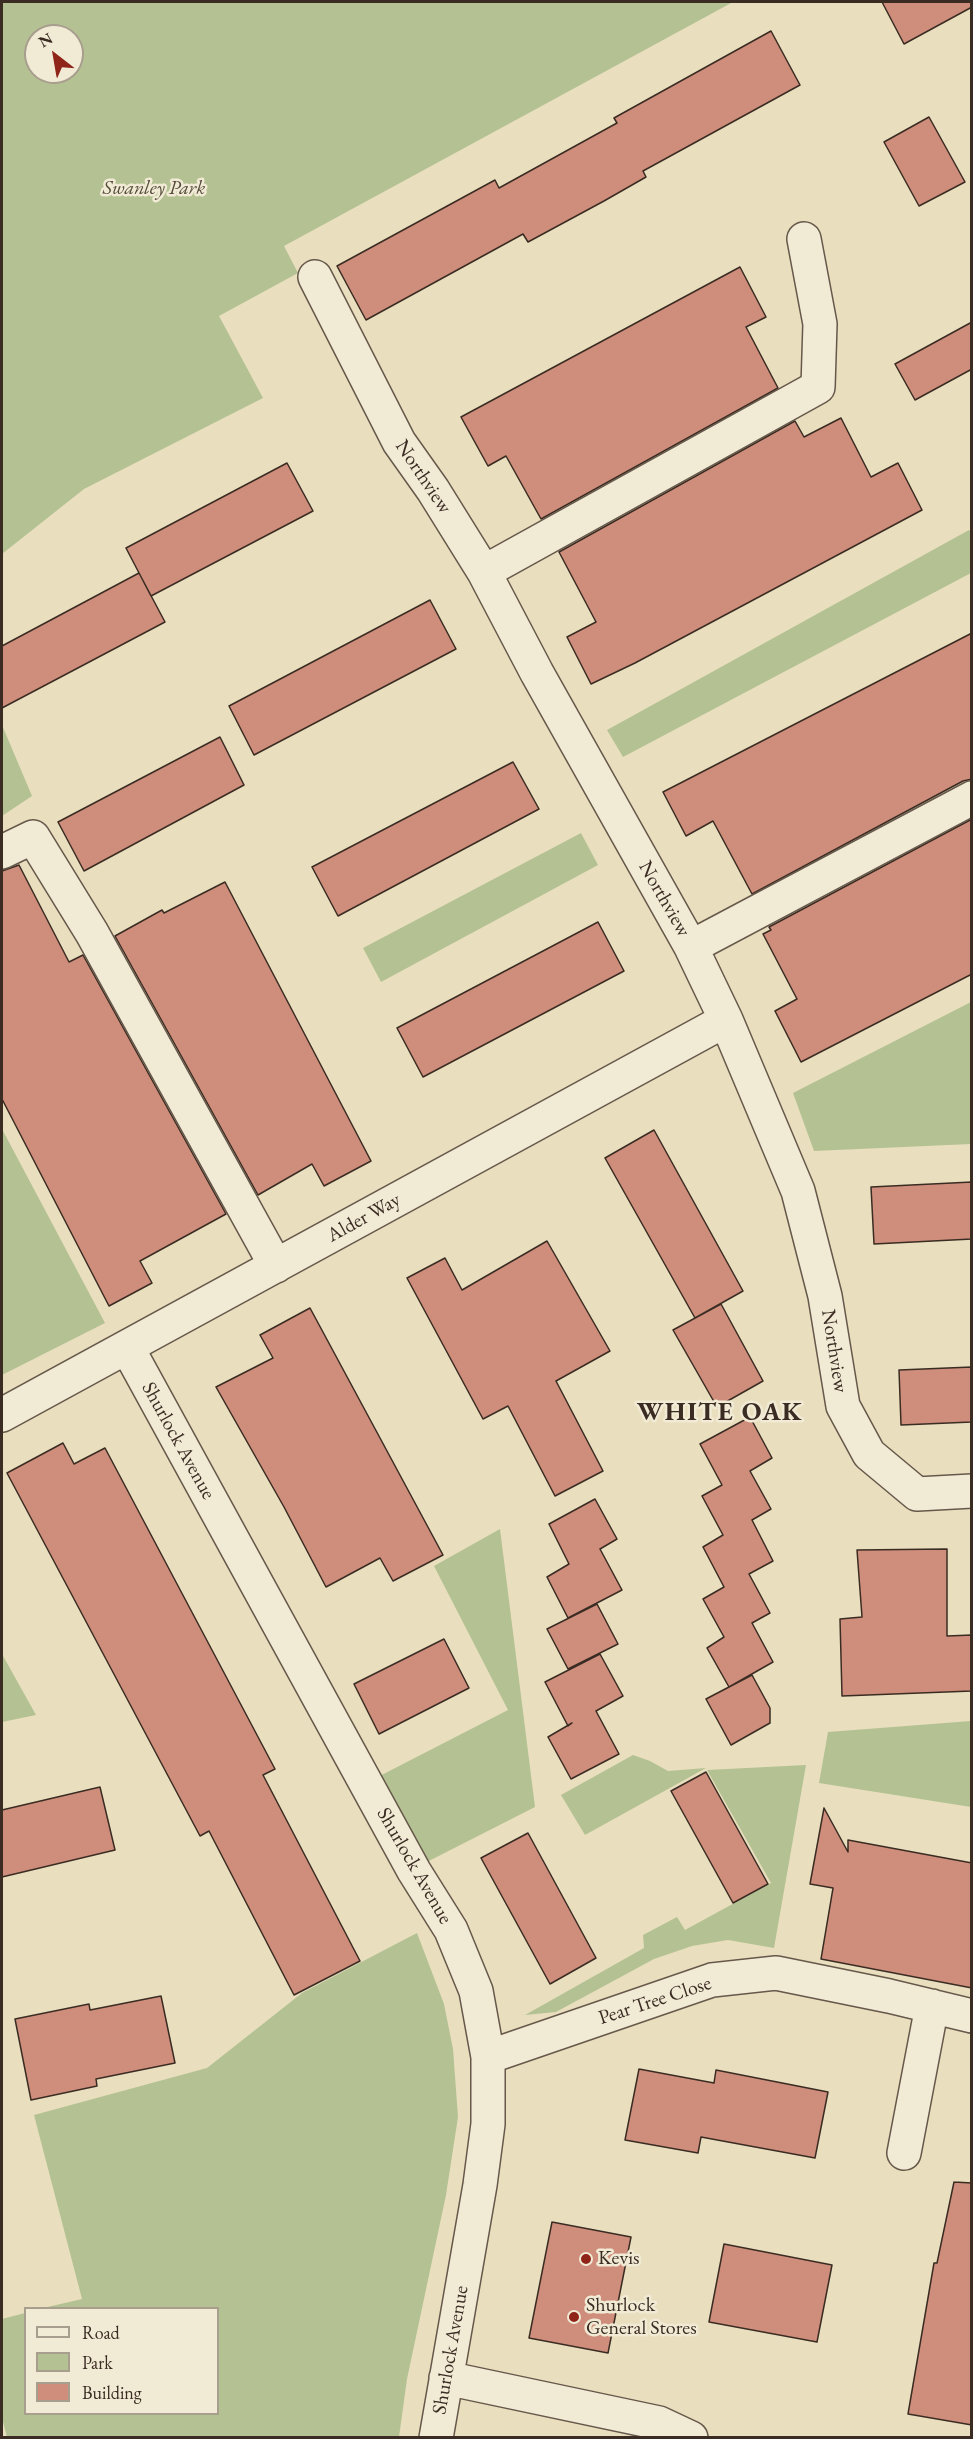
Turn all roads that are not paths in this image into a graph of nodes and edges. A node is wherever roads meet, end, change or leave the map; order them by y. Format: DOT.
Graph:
graph roads {
  1 [pos="804,239"];
  2 [pos="315,277"];
  3 [pos="484,572"];
  4 [pos="972,798"];
  5 [pos="2,852"];
  6 [pos="691,947"];
  7 [pos="726,1020"];
  8 [pos="276,1266"];
  9 [pos="127,1347"];
  10 [pos="2,1415"];
  11 [pos="972,1491"];
  12 [pos="932,2006"];
  13 [pos="972,2016"];
  14 [pos="488,2057"];
  15 [pos="904,2153"];
  16 [pos="446,2378"];
  17 [pos="436,2438"];
  18 [pos="691,2438"];
  1 -- 3 [label="street"];
  2 -- 3 [label="street, Northview"];
  3 -- 6 [label="street, Northview"];
  4 -- 6 [label="street"];
  5 -- 8 [label="street"];
  6 -- 7 [label="street, Northview"];
  7 -- 8 [label="street, Alder Way"];
  7 -- 11 [label="street, Northview"];
  8 -- 9 [label="street, Alder Way"];
  9 -- 10 [label="street, Alder Way"];
  9 -- 14 [label="street, Shurlock Avenue"];
  12 -- 13 [label="street, Pear Tree Close"];
  12 -- 14 [label="street, Pear Tree Close"];
  12 -- 15 [label="street"];
  14 -- 16 [label="street, Shurlock Avenue"];
  16 -- 17 [label="street, Shurlock Avenue"];
  16 -- 18 [label="street"];
}
